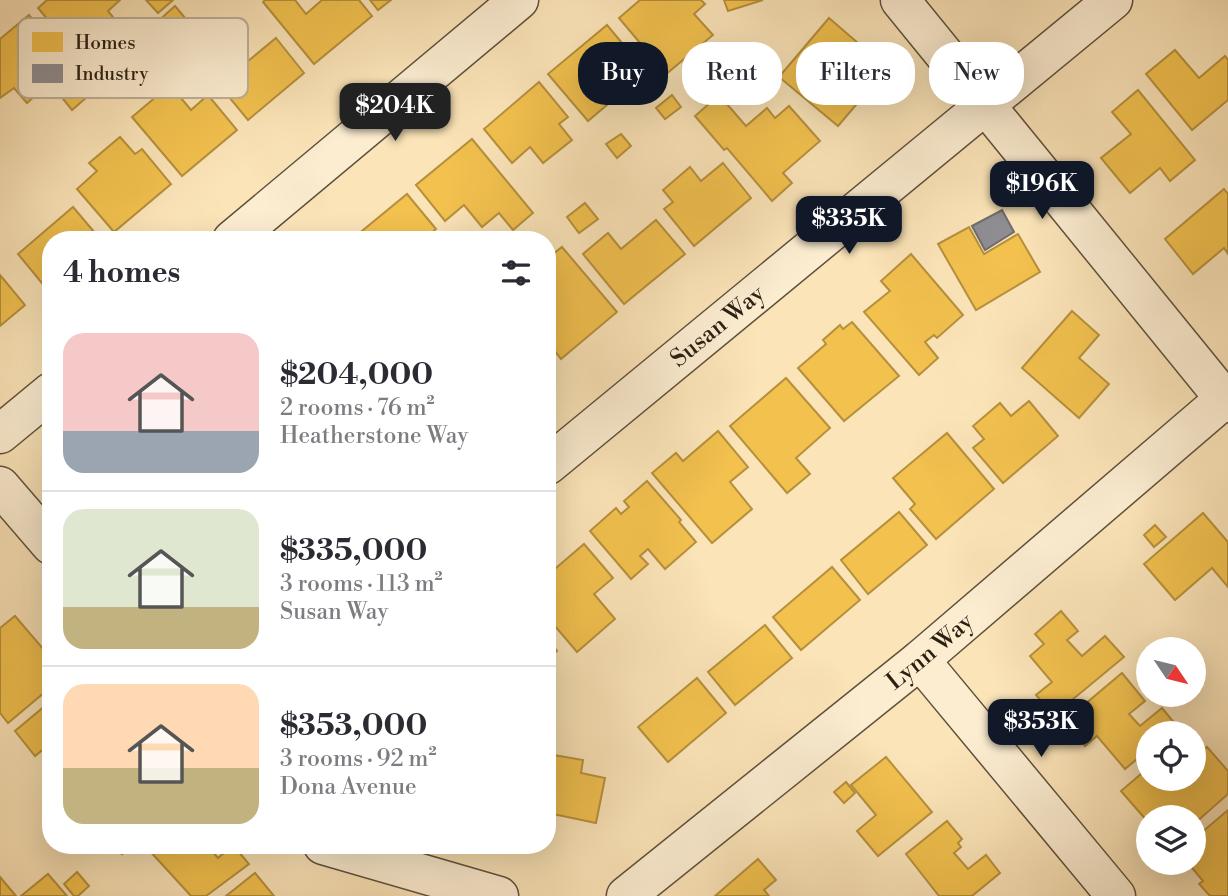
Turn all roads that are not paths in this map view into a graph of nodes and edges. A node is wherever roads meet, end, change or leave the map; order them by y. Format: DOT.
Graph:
graph roads {
  1 [pos="519,0"];
  2 [pos="900,0"];
  3 [pos="1113,0"];
  4 [pos="935,42"];
  5 [pos="1024,73"];
  6 [pos="985,105"];
  7 [pos="987,105"];
  8 [pos="243,231"];
  9 [pos="42,399"];
  10 [pos="1227,400"];
  11 [pos="0,434"];
  12 [pos="556,459"];
  13 [pos="0,486"];
  14 [pos="42,535"];
  15 [pos="920,660"];
  16 [pos="354,854"];
  17 [pos="499,896"];
  18 [pos="626,896"];
  19 [pos="1116,896"];
  1 -- 8 [label="street"];
  2 -- 4 [label="street"];
  3 -- 5 [label="street, Susan Way"];
  6 -- 12 [label="street, Susan Way"];
  7 -- 10 [label="street"];
  9 -- 11 [label="street"];
  10 -- 15 [label="street, Lynn Way"];
  13 -- 14 [label="street"];
  15 -- 18 [label="street, Lynn Way"];
  15 -- 19 [label="street"];
  16 -- 17 [label="street"];
}
